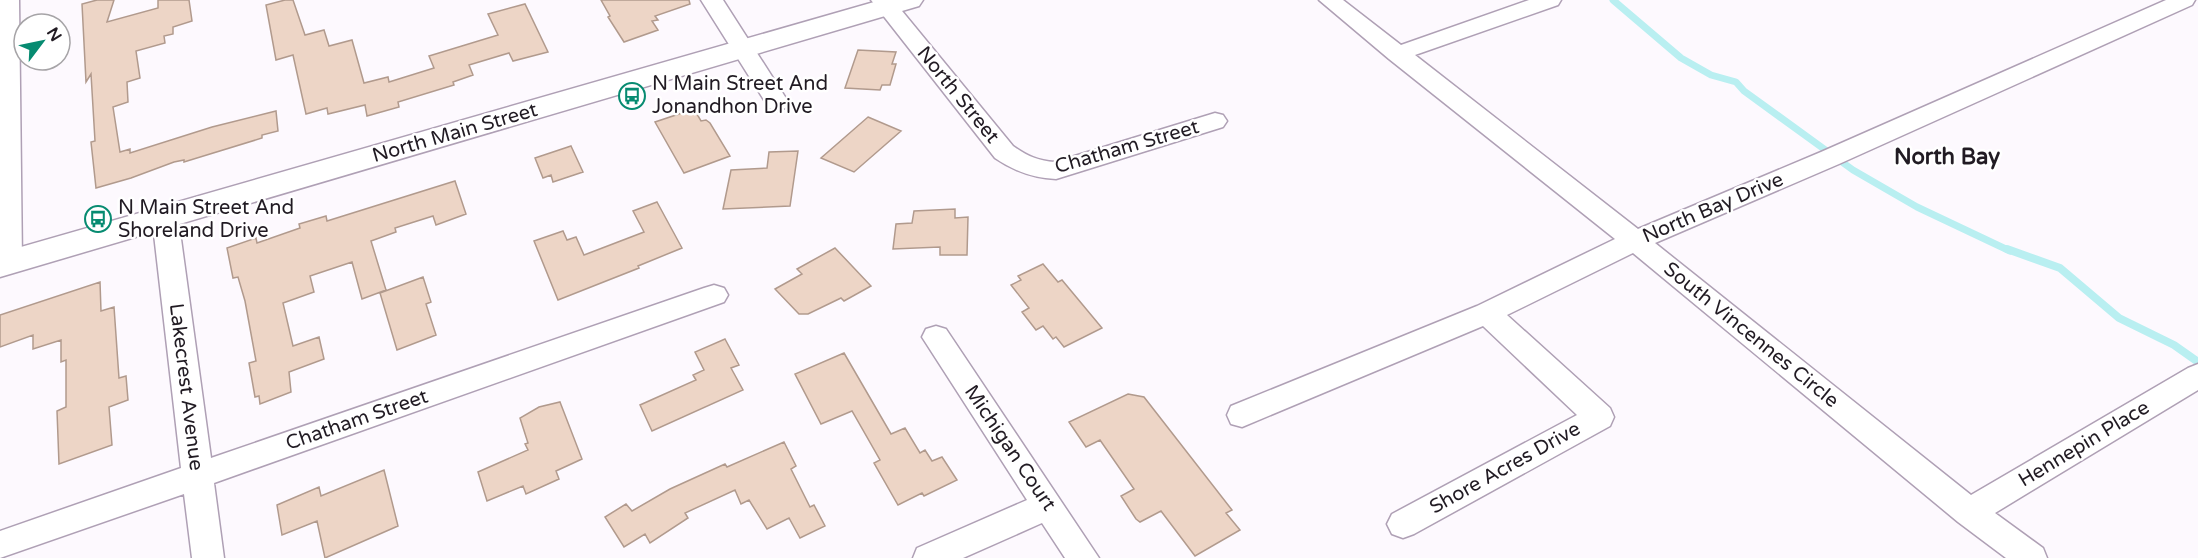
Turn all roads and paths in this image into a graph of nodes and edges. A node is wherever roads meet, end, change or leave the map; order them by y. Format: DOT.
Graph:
graph roads {
  1 [pos="8,0"];
  2 [pos="712,0"];
  3 [pos="1330,0"];
  4 [pos="1550,0"];
  5 [pos="2175,1"];
  6 [pos="893,2"];
  7 [pos="2198,16"];
  8 [pos="743,49"];
  9 [pos="1397,54"];
  10 [pos="777,103"];
  11 [pos="1215,121"];
  12 [pos="1039,170"];
  13 [pos="165,217"];
  14 [pos="1635,241"];
  15 [pos="4,263"];
  16 [pos="714,295"];
  17 [pos="1487,313"];
  18 [pos="936,337"];
  19 [pos="2198,376"];
  20 [pos="1242,415"];
  21 [pos="197,476"];
  22 [pos="1048,505"];
  23 [pos="1970,512"];
  24 [pos="1403,524"];
  25 [pos="0,545"];
  26 [pos="207,558"];
  27 [pos="929,558"];
  28 [pos="1083,558"];
  29 [pos="2031,558"];
  1 -- 15 [label="street"];
  2 -- 8 [label="street"];
  3 -- 9 [label="street, South Vincennes Circle"];
  4 -- 9 [label="street"];
  5 -- 7 [label="street"];
  5 -- 14 [label="street, North Bay Drive"];
  6 -- 8 [label="main road, North Main Street"];
  6 -- 12 [label="street, North Street"];
  8 -- 10 [label="street"];
  8 -- 13 [label="main road, North Main Street"];
  9 -- 14 [label="street, South Vincennes Circle"];
  11 -- 12 [label="street, Chatham Street"];
  13 -- 15 [label="main road, North Main Street"];
  13 -- 21 [label="street, Lakecrest Avenue"];
  14 -- 17 [label="street, North Bay Drive"];
  14 -- 23 [label="street, South Vincennes Circle"];
  16 -- 21 [label="street, Chatham Street"];
  17 -- 20 [label="street, North Bay Drive"];
  17 -- 24 [label="street, Shore Acres Drive"];
  18 -- 22 [label="street, Michigan Court"];
  19 -- 23 [label="street, Hennepin Place"];
  21 -- 25 [label="street, Chatham Street"];
  21 -- 26 [label="street, Lakecrest Avenue"];
  22 -- 27 [label="street"];
  22 -- 28 [label="street, Michigan Court"];
  23 -- 29 [label="street, South Vincennes Circle"];
}
